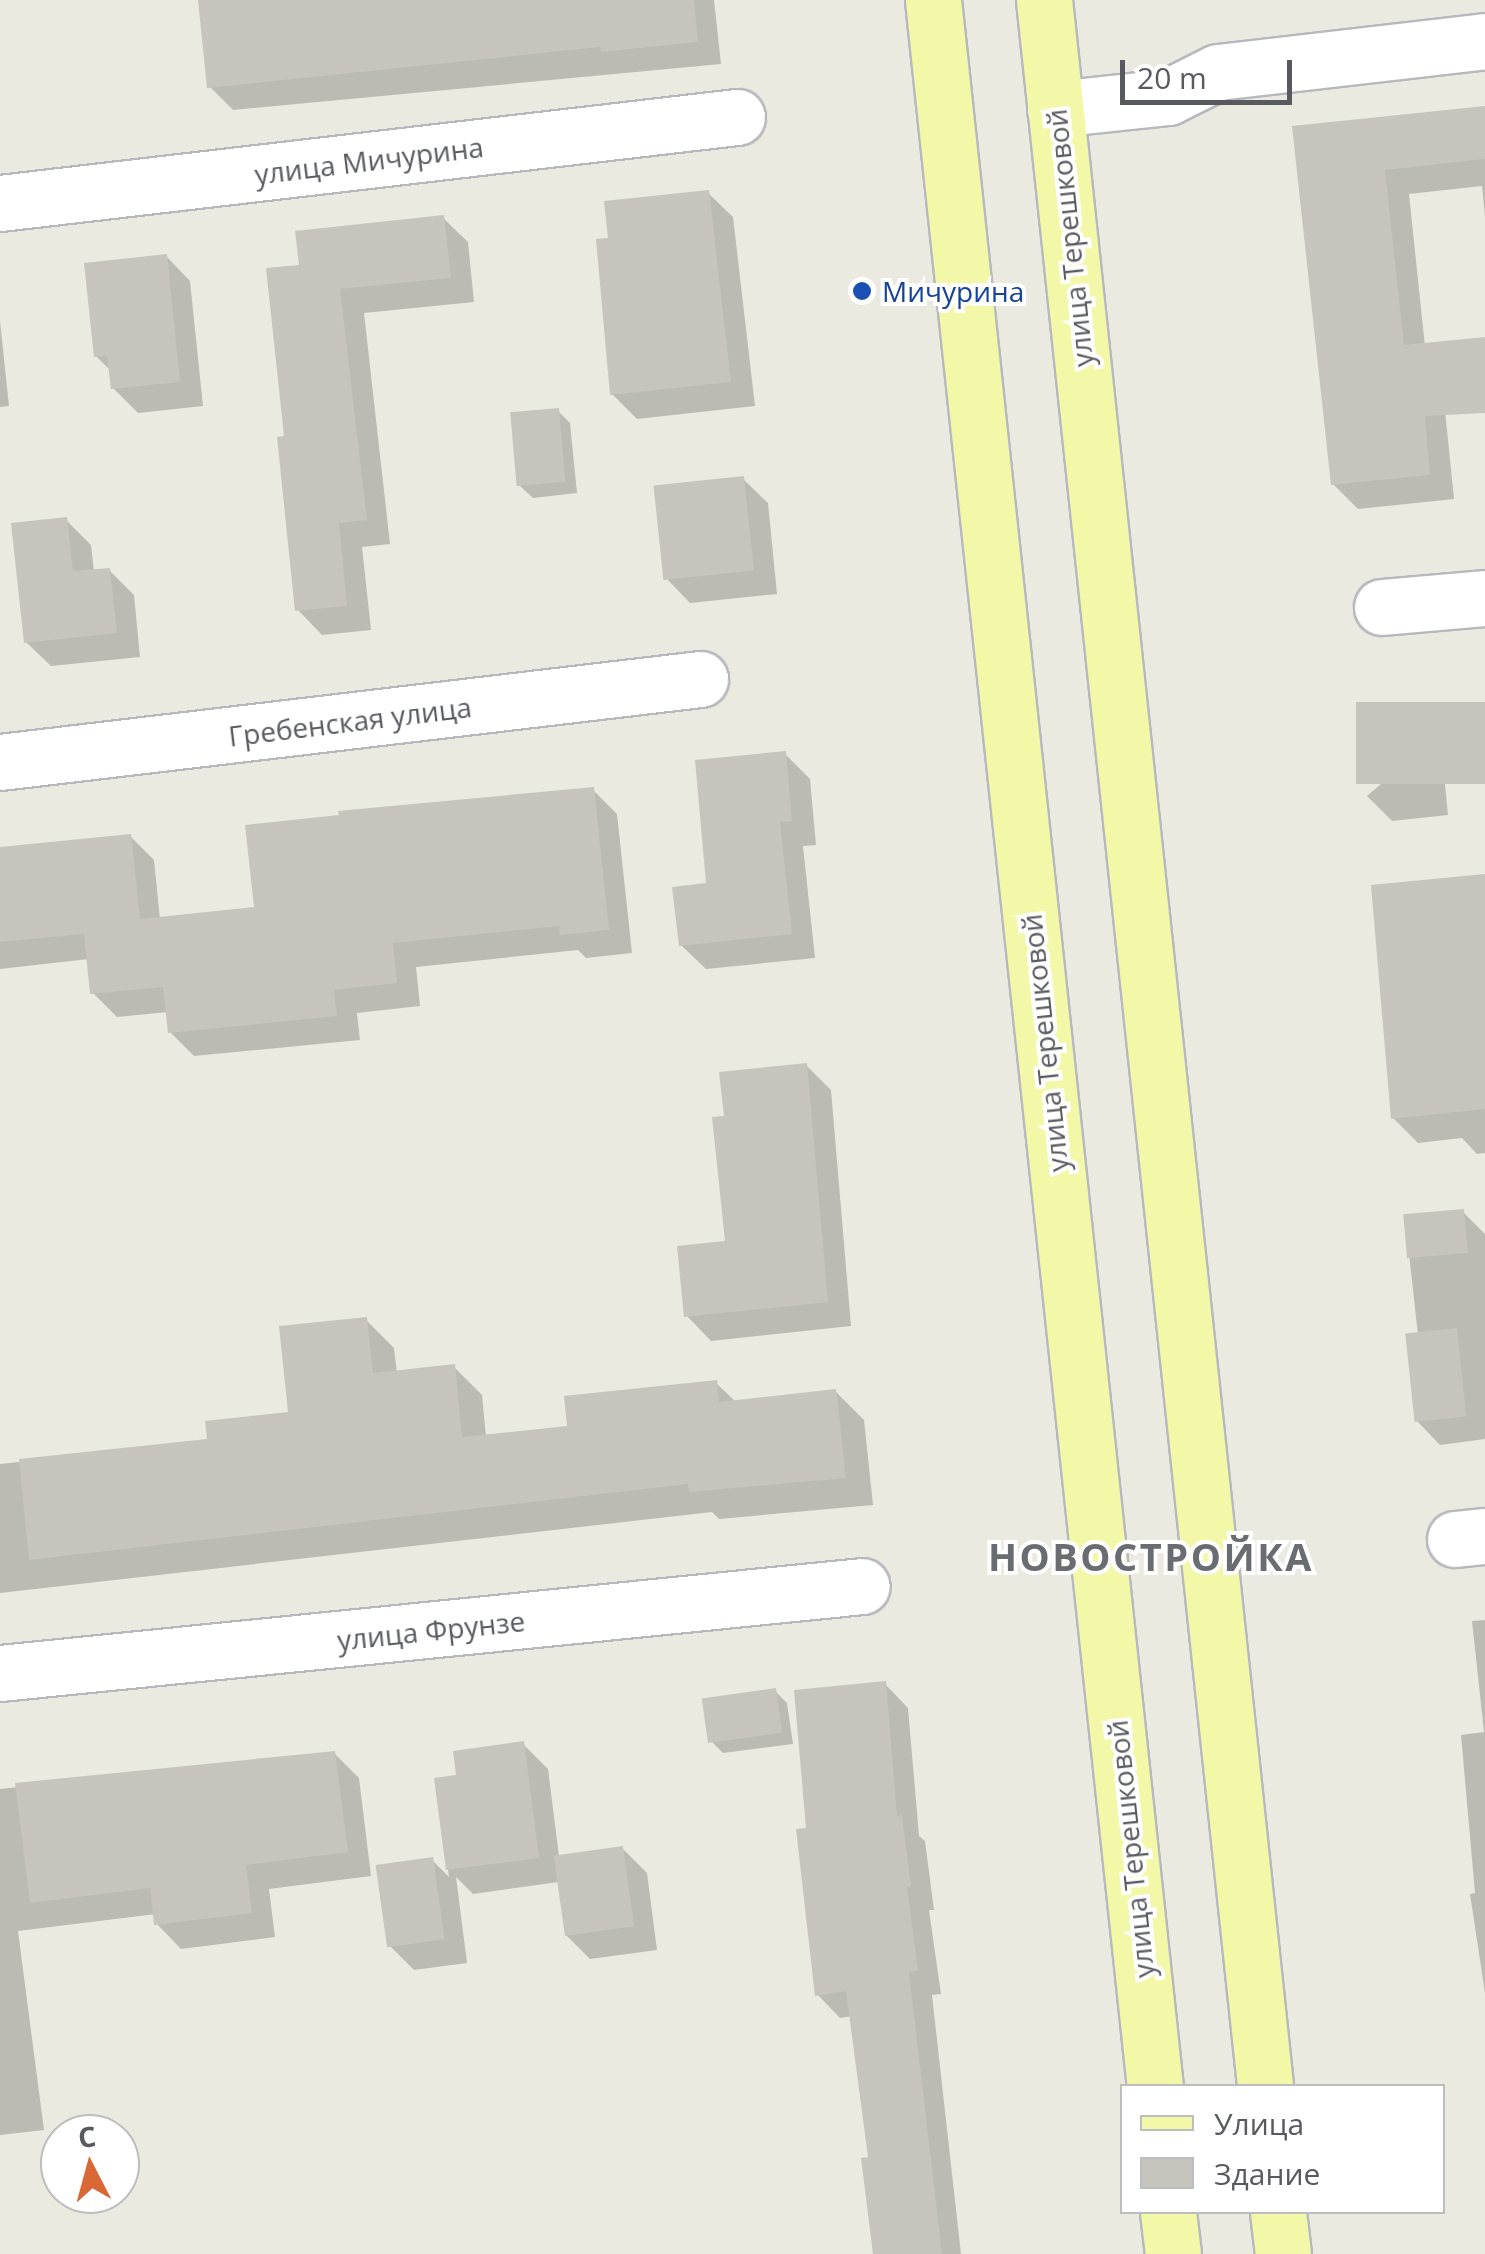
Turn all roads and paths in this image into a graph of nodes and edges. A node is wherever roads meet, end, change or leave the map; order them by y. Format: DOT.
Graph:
graph roads {
  1 [pos="932,0"];
  2 [pos="1044,0"];
  3 [pos="1485,42"];
  4 [pos="1055,109"];
  5 [pos="737,117"];
  6 [pos="0,203"];
  7 [pos="1485,598"];
  8 [pos="1382,607"];
  9 [pos="700,679"];
  10 [pos="0,762"];
  11 [pos="862,1586"];
  12 [pos="0,1673"];
  13 [pos="1155,2084"];
  14 [pos="1265,2084"];
  15 [pos="1168,2214"];
  16 [pos="1278,2214"];
  17 [pos="1172,2254"];
  18 [pos="1283,2254"];
  1 -- 13 [label="main road, улица Терешковой"];
  2 -- 4 [label="main road, улица Терешковой"];
  3 -- 4 [label="street"];
  4 -- 14 [label="main road, улица Терешковой"];
  5 -- 6 [label="street, улица Мичурина"];
  7 -- 8 [label="street"];
  9 -- 10 [label="street, Гребенская улица"];
  11 -- 12 [label="street, улица Фрунзе"];
  15 -- 17 [label="main road"];
  16 -- 18 [label="main road"];
}
